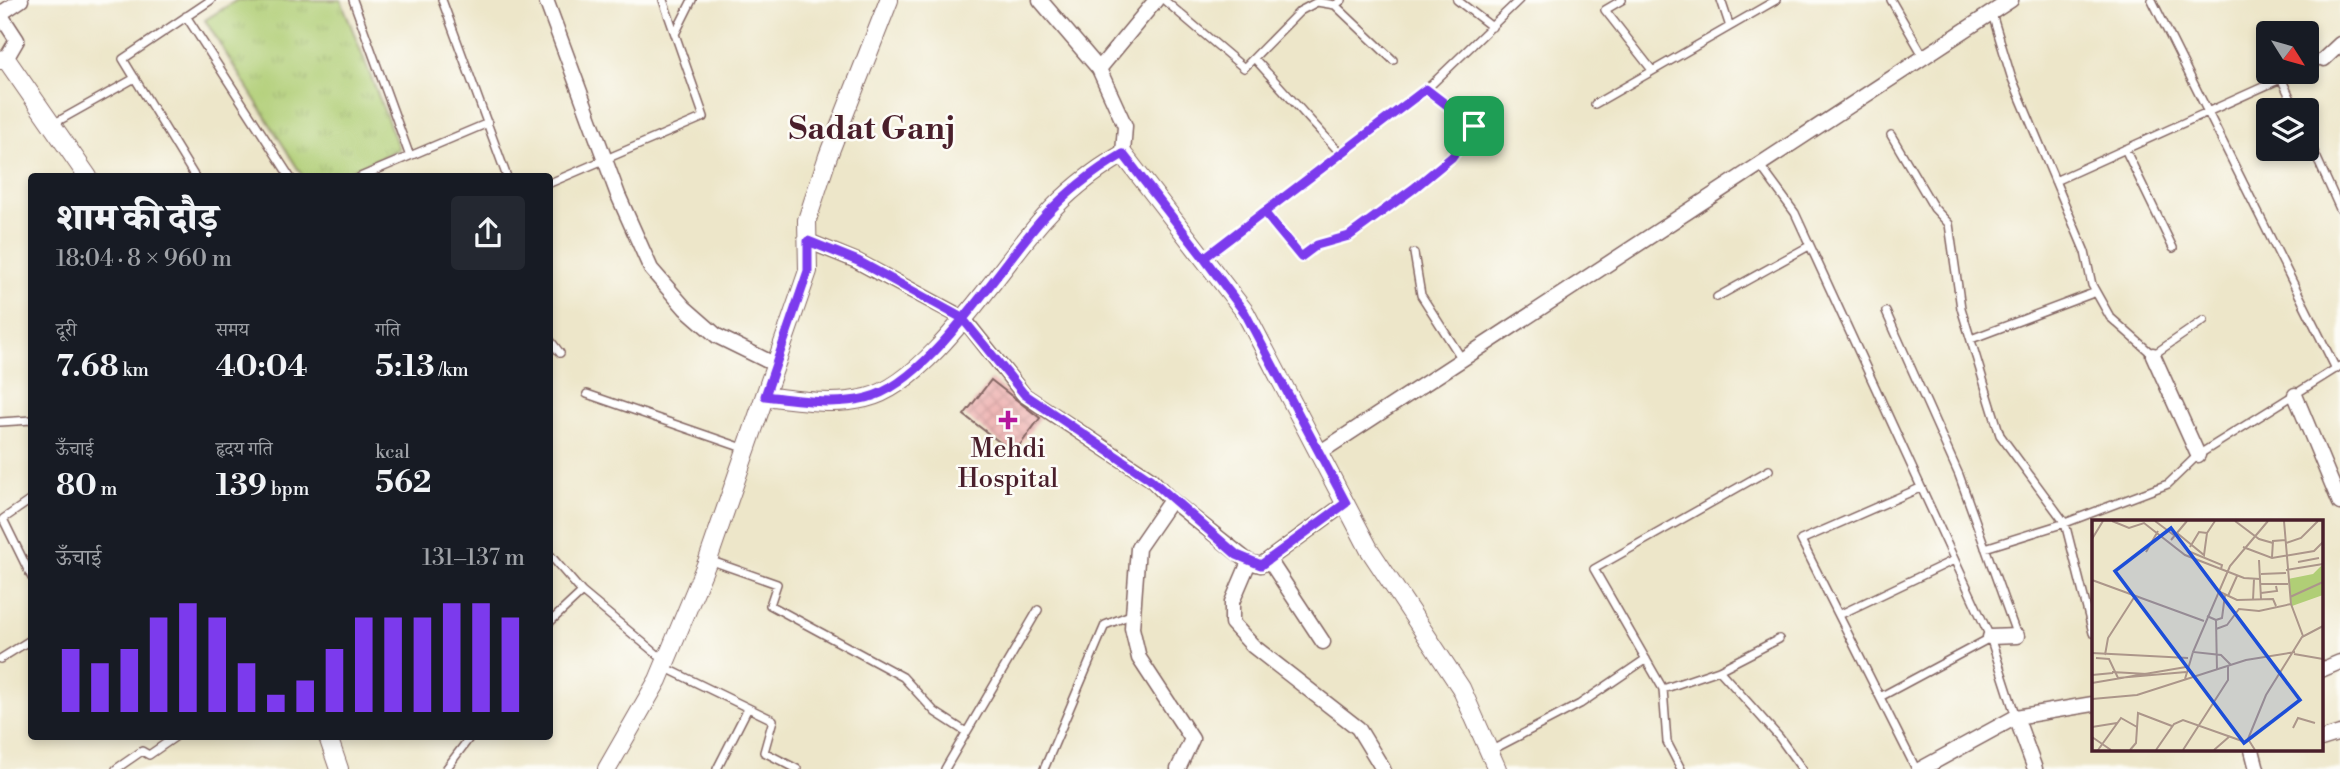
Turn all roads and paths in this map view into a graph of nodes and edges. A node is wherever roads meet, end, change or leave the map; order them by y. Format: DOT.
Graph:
graph roads {
  1 [pos="22,0"];
  2 [pos="211,0"];
  3 [pos="353,0"];
  4 [pos="442,0"];
  5 [pos="547,0"];
  6 [pos="663,0"];
  7 [pos="692,0"];
  8 [pos="889,0"];
  9 [pos="1040,0"];
  10 [pos="1156,0"];
  11 [pos="1164,0"];
  12 [pos="1457,0"];
  13 [pos="1622,0"];
  14 [pos="1721,0"];
  15 [pos="1776,0"];
  16 [pos="1891,0"];
  17 [pos="2011,0"];
  18 [pos="2152,0"];
  19 [pos="1514,2"];
  20 [pos="1339,3"];
  21 [pos="1988,6"];
  22 [pos="186,16"];
  23 [pos="1729,24"];
  24 [pos="1492,27"];
  25 [pos="675,34"];
  26 [pos="2340,44"];
  27 [pos="1924,57"];
  28 [pos="1254,58"];
  29 [pos="3,59"];
  30 [pos="2323,59"];
  31 [pos="1393,60"];
  32 [pos="2319,61"];
  33 [pos="1099,69"];
  34 [pos="1652,70"];
  35 [pos="135,78"];
  36 [pos="2268,84"];
  37 [pos="1426,89"];
  38 [pos="1595,104"];
  39 [pos="2206,112"];
  40 [pos="488,123"];
  41 [pos="52,125"];
  42 [pos="1891,135"];
  43 [pos="2125,149"];
  44 [pos="409,154"];
  45 [pos="1123,154"];
  46 [pos="1341,154"];
  47 [pos="604,159"];
  48 [pos="2318,161"];
  49 [pos="1758,163"];
  50 [pos="85,173"];
  51 [pos="193,173"];
  52 [pos="287,173"];
  53 [pos="369,173"];
  54 [pos="507,173"];
  55 [pos="2055,181"];
  56 [pos="553,182"];
  57 [pos="2340,209"];
  58 [pos="1264,212"];
  59 [pos="808,241"];
  60 [pos="1809,246"];
  61 [pos="2173,248"];
  62 [pos="1415,253"];
  63 [pos="1204,258"];
  64 [pos="2096,292"];
  65 [pos="1717,298"];
  66 [pos="1886,312"];
  67 [pos="962,318"];
  68 [pos="2204,320"];
  69 [pos="1971,339"];
  70 [pos="553,345"];
  71 [pos="560,353"];
  72 [pos="2153,355"];
  73 [pos="1462,359"];
  74 [pos="776,365"];
  75 [pos="2338,368"];
  76 [pos="587,394"];
  77 [pos="2295,395"];
  78 [pos="765,396"];
  79 [pos="28,420"];
  80 [pos="0,422"];
  81 [pos="746,449"];
  82 [pos="1319,453"];
  83 [pos="2198,455"];
  84 [pos="1769,470"];
  85 [pos="1920,488"];
  86 [pos="1171,500"];
  87 [pos="28,502"];
  88 [pos="1346,503"];
  89 [pos="2340,503"];
  90 [pos="2065,523"];
  91 [pos="1985,548"];
  92 [pos="553,558"];
  93 [pos="708,560"];
  94 [pos="1269,560"];
  95 [pos="1954,560"];
  96 [pos="1249,562"];
  97 [pos="28,570"];
  98 [pos="582,592"];
  99 [pos="1038,610"];
  100 [pos="1133,614"];
  101 [pos="1839,615"];
  102 [pos="553,619"];
  103 [pos="2092,630"];
  104 [pos="2017,636"];
  105 [pos="1990,638"];
  106 [pos="1779,639"];
  107 [pos="28,642"];
  108 [pos="1323,642"];
  109 [pos="0,659"];
  110 [pos="1646,659"];
  111 [pos="2340,662"];
  112 [pos="665,664"];
  113 [pos="1719,670"];
  114 [pos="2322,670"];
  115 [pos="1663,689"];
  116 [pos="1880,697"];
  117 [pos="2092,704"];
  118 [pos="748,708"];
  119 [pos="2016,717"];
  120 [pos="966,732"];
  121 [pos="2340,733"];
  122 [pos="2322,739"];
  123 [pos="171,740"];
  124 [pos="329,740"];
  125 [pos="468,740"];
  126 [pos="1491,763"];
  127 [pos="2034,768"];
  128 [pos="116,769"];
  129 [pos="339,769"];
  130 [pos="446,769"];
  131 [pos="607,769"];
  132 [pos="717,769"];
  133 [pos="797,769"];
  134 [pos="945,769"];
  135 [pos="1044,769"];
  136 [pos="1178,769"];
  137 [pos="1383,769"];
  138 [pos="1681,769"];
  139 [pos="1801,769"];
  140 [pos="1919,769"];
  1 -- 29 [label="street"];
  2 -- 22 [label="lane"];
  3 -- 44 [label="lane"];
  4 -- 40 [label="lane"];
  5 -- 47 [label="street"];
  6 -- 25 [label="lane"];
  7 -- 25 [label="lane"];
  8 -- 59 [label="street"];
  9 -- 33 [label="street"];
  10 -- 33 [label="street"];
  11 -- 28 [label="lane"];
  12 -- 24 [label="lane"];
  13 -- 34 [label="lane"];
  14 -- 23 [label="lane"];
  15 -- 23 [label="lane"];
  16 -- 27 [label="lane"];
  17 -- 21 [label="street"];
  18 -- 39 [label="lane"];
  19 -- 24 [label="lane"];
  20 -- 28 [label="lane"];
  20 -- 31 [label="lane"];
  21 -- 27 [label="street"];
  21 -- 55 [label="lane"];
  22 -- 35 [label="lane"];
  22 -- 52 [label="lane"];
  23 -- 34 [label="lane"];
  24 -- 37 [label="lane"];
  25 -- 47 [label="lane"];
  26 -- 30 [label="street"];
  27 -- 49 [label="street"];
  28 -- 46 [label="lane"];
  29 -- 41 [label="street"];
  30 -- 32 [label="lane"];
  33 -- 45 [label="street"];
  34 -- 38 [label="lane"];
  35 -- 41 [label="lane"];
  35 -- 51 [label="lane"];
  36 -- 39 [label="lane"];
  37 -- 46 [label="lane"];
  37 -- 58 [label="lane"];
  39 -- 43 [label="lane"];
  39 -- 75 [label="lane"];
  40 -- 44 [label="lane"];
  40 -- 54 [label="lane"];
  41 -- 50 [label="street"];
  42 -- 69 [label="lane"];
  43 -- 55 [label="lane"];
  43 -- 61 [label="lane"];
  44 -- 53 [label="lane"];
  45 -- 63 [label="street"];
  45 -- 67 [label="street"];
  46 -- 58 [label="lane"];
  47 -- 56 [label="lane"];
  47 -- 74 [label="street"];
  48 -- 57 [label="lane"];
  49 -- 60 [label="lane"];
  49 -- 73 [label="street"];
  55 -- 64 [label="lane"];
  58 -- 63 [label="lane"];
  59 -- 67 [label="street"];
  59 -- 74 [label="street"];
  60 -- 65 [label="lane"];
  60 -- 85 [label="lane"];
  62 -- 73 [label="lane"];
  63 -- 82 [label="street"];
  64 -- 69 [label="lane"];
  64 -- 72 [label="lane"];
  66 -- 91 [label="lane"];
  67 -- 78 [label="street"];
  67 -- 86 [label="street"];
  68 -- 72 [label="lane"];
  69 -- 90 [label="lane"];
  70 -- 71 [label="lane"];
  72 -- 83 [label="street"];
  73 -- 82 [label="street"];
  74 -- 78 [label="street"];
  75 -- 77 [label="lane"];
  76 -- 81 [label="lane"];
  77 -- 83 [label="lane"];
  77 -- 89 [label="street"];
  78 -- 81 [label="street"];
  79 -- 80 [label="lane"];
  81 -- 93 [label="street"];
  82 -- 88 [label="street"];
  83 -- 90 [label="lane"];
  84 -- 110 [label="lane"];
  85 -- 95 [label="lane"];
  85 -- 101 [label="lane"];
  86 -- 96 [label="street"];
  86 -- 100 [label="street"];
  87 -- 97 [label="lane"];
  88 -- 94 [label="street"];
  88 -- 126 [label="street"];
  90 -- 91 [label="lane"];
  90 -- 103 [label="lane"];
  91 -- 104 [label="lane"];
  92 -- 98 [label="lane"];
  93 -- 112 [label="street"];
  93 -- 120 [label="lane"];
  94 -- 96 [label="street"];
  94 -- 108 [label="street"];
  95 -- 101 [label="lane"];
  95 -- 105 [label="lane"];
  96 -- 137 [label="street"];
  98 -- 102 [label="lane"];
  98 -- 112 [label="lane"];
  99 -- 120 [label="lane"];
  100 -- 135 [label="lane"];
  100 -- 136 [label="street"];
  101 -- 116 [label="lane"];
  104 -- 105 [label="street"];
  105 -- 116 [label="lane"];
  105 -- 119 [label="lane"];
  106 -- 113 [label="lane"];
  107 -- 109 [label="lane"];
  110 -- 115 [label="lane"];
  110 -- 126 [label="lane"];
  111 -- 114 [label="street"];
  112 -- 118 [label="lane"];
  112 -- 131 [label="street"];
  113 -- 115 [label="lane"];
  113 -- 139 [label="lane"];
  115 -- 138 [label="lane"];
  116 -- 140 [label="lane"];
  117 -- 119 [label="street"];
  118 -- 132 [label="lane"];
  118 -- 133 [label="lane"];
  119 -- 127 [label="street"];
  119 -- 140 [label="street"];
  120 -- 134 [label="lane"];
  121 -- 122 [label="street"];
  123 -- 128 [label="lane"];
  124 -- 129 [label="street"];
  125 -- 130 [label="lane"];
}
